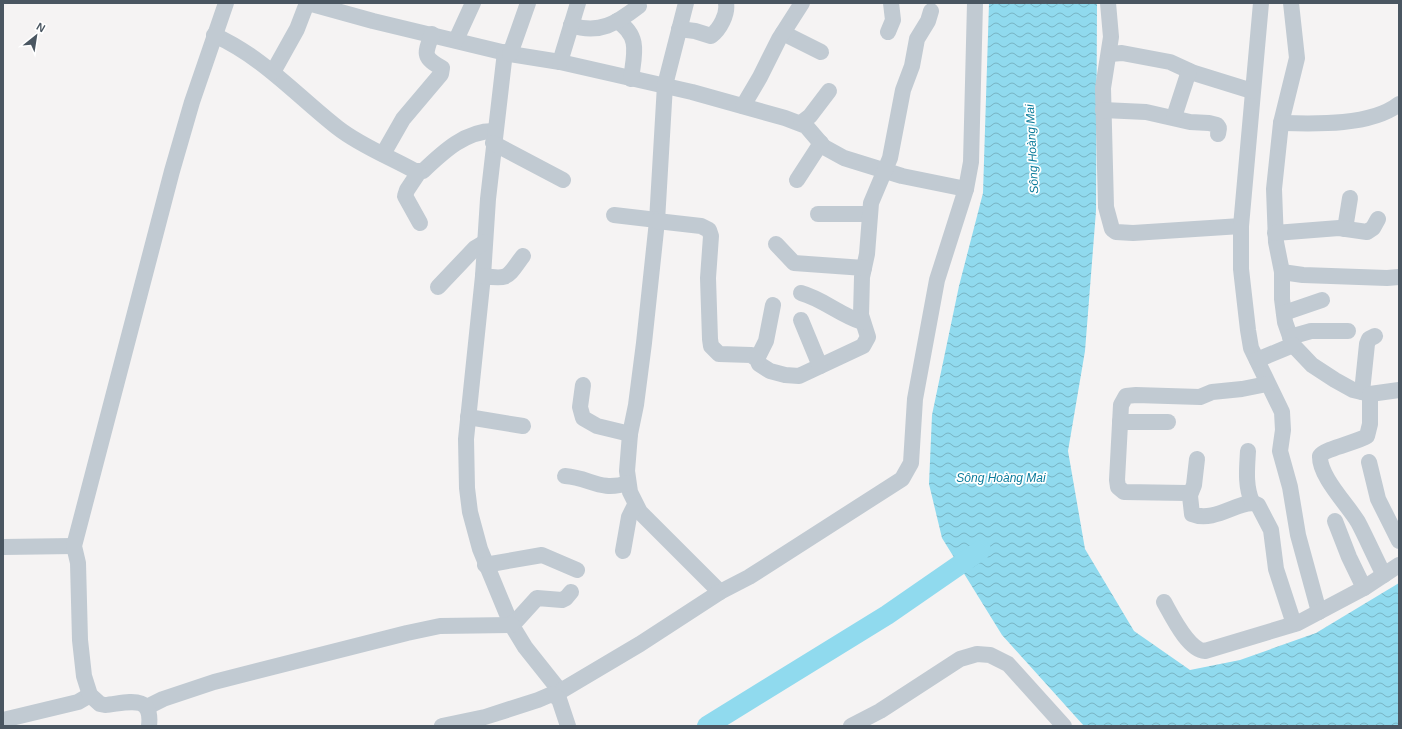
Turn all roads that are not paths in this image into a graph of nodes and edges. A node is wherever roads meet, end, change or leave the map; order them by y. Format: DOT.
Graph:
graph roads {
  1 [pos="226,3"];
  2 [pos="308,3"];
  3 [pos="473,3"];
  4 [pos="528,3"];
  5 [pos="578,3"];
  6 [pos="686,3"];
  7 [pos="726,3"];
  8 [pos="802,3"];
  9 [pos="891,3"];
  10 [pos="975,3"];
  11 [pos="1108,3"];
  12 [pos="1261,3"];
  13 [pos="1291,3"];
  14 [pos="639,6"];
  15 [pos="340,7"];
  16 [pos="931,12"];
  17 [pos="617,21"];
  18 [pos="571,25"];
  19 [pos="679,29"];
  20 [pos="888,32"];
  21 [pos="783,33"];
  22 [pos="432,34"];
  23 [pos="214,35"];
  24 [pos="456,40"];
  25 [pos="821,52"];
  26 [pos="507,53"];
  27 [pos="1110,54"];
  28 [pos="560,62"];
  29 [pos="1189,71"];
  30 [pos="273,72"];
  31 [pos="631,79"];
  32 [pos="665,85"];
  33 [pos="828,91"];
  34 [pos="1252,91"];
  35 [pos="1399,104"];
  36 [pos="743,106"];
  37 [pos="1103,110"];
  38 [pos="1174,117"];
  39 [pos="1281,123"];
  40 [pos="801,124"];
  41 [pos="1218,134"];
  42 [pos="494,137"];
  43 [pos="821,143"];
  44 [pos="383,154"];
  45 [pos="884,170"];
  46 [pos="419,172"];
  47 [pos="564,180"];
  48 [pos="796,180"];
  49 [pos="966,189"];
  50 [pos="1350,198"];
  51 [pos="818,214"];
  52 [pos="869,214"];
  53 [pos="614,215"];
  54 [pos="1378,219"];
  55 [pos="657,220"];
  56 [pos="420,223"];
  57 [pos="1242,226"];
  58 [pos="1345,228"];
  59 [pos="1275,233"];
  60 [pos="485,242"];
  61 [pos="776,244"];
  62 [pos="523,256"];
  63 [pos="864,268"];
  64 [pos="1282,272"];
  65 [pos="483,276"];
  66 [pos="1399,277"];
  67 [pos="438,287"];
  68 [pos="801,294"];
  69 [pos="1322,300"];
  70 [pos="773,305"];
  71 [pos="1284,313"];
  72 [pos="801,320"];
  73 [pos="862,322"];
  74 [pos="1348,331"];
  75 [pos="1375,336"];
  76 [pos="1291,341"];
  77 [pos="757,359"];
  78 [pos="1257,360"];
  79 [pos="820,366"];
  80 [pos="1267,384"];
  81 [pos="583,385"];
  82 [pos="1399,390"];
  83 [pos="1366,393"];
  84 [pos="468,417"];
  85 [pos="1120,422"];
  86 [pos="1168,422"];
  87 [pos="523,426"];
  88 [pos="630,434"];
  89 [pos="1248,451"];
  90 [pos="1197,459"];
  91 [pos="1369,462"];
  92 [pos="565,476"];
  93 [pos="628,483"];
  94 [pos="1190,495"];
  95 [pos="1252,502"];
  96 [pos="635,505"];
  97 [pos="1335,521"];
  98 [pos="1399,541"];
  99 [pos="3,546"];
  100 [pos="74,546"];
  101 [pos="623,551"];
  102 [pos="485,565"];
  103 [pos="1399,565"];
  104 [pos="577,570"];
  105 [pos="1384,575"];
  106 [pos="1364,588"];
  107 [pos="571,592"];
  108 [pos="720,592"];
  109 [pos="1164,602"];
  110 [pos="1319,612"];
  111 [pos="1294,624"];
  112 [pos="511,625"];
  113 [pos="557,693"];
  114 [pos="90,695"];
  115 [pos="147,707"];
  116 [pos="3,720"];
  117 [pos="149,726"];
  118 [pos="442,726"];
  119 [pos="568,726"];
  120 [pos="851,726"];
  121 [pos="1064,726"];
  1 -- 23 [label="street"];
  2 -- 15 [label="street"];
  2 -- 30 [label="street"];
  3 -- 24 [label="street"];
  4 -- 26 [label="street"];
  5 -- 18 [label="street"];
  6 -- 19 [label="street"];
  7 -- 19 [label="street"];
  8 -- 21 [label="street"];
  9 -- 20 [label="street"];
  10 -- 49 [label="street"];
  11 -- 27 [label="street"];
  12 -- 34 [label="street"];
  13 -- 39 [label="street"];
  14 -- 17 [label="street"];
  15 -- 22 [label="street"];
  16 -- 45 [label="street"];
  17 -- 18 [label="street"];
  17 -- 31 [label="street"];
  18 -- 28 [label="street"];
  19 -- 32 [label="street"];
  21 -- 25 [label="street"];
  21 -- 36 [label="street"];
  22 -- 24 [label="street"];
  22 -- 44 [label="street"];
  23 -- 30 [label="street"];
  23 -- 100 [label="street"];
  24 -- 26 [label="street"];
  26 -- 28 [label="street"];
  26 -- 42 [label="street"];
  27 -- 29 [label="street"];
  27 -- 37 [label="street"];
  28 -- 31 [label="street"];
  29 -- 34 [label="street"];
  29 -- 38 [label="street"];
  30 -- 44 [label="street"];
  31 -- 32 [label="street"];
  32 -- 36 [label="street"];
  32 -- 55 [label="street"];
  33 -- 40 [label="street"];
  34 -- 57 [label="street"];
  35 -- 39 [label="street"];
  36 -- 40 [label="street"];
  37 -- 38 [label="street"];
  37 -- 57 [label="street"];
  38 -- 41 [label="street"];
  39 -- 59 [label="street"];
  40 -- 43 [label="street"];
  42 -- 46 [label="street"];
  42 -- 47 [label="street"];
  42 -- 60 [label="street"];
  43 -- 45 [label="street"];
  43 -- 48 [label="street"];
  44 -- 46 [label="street"];
  45 -- 49 [label="street"];
  45 -- 52 [label="street"];
  46 -- 56 [label="street"];
  49 -- 108 [label="street"];
  50 -- 58 [label="street"];
  51 -- 52 [label="street"];
  52 -- 63 [label="street"];
  53 -- 55 [label="street"];
  54 -- 58 [label="street"];
  55 -- 77 [label="street"];
  55 -- 88 [label="street"];
  57 -- 78 [label="street"];
  58 -- 59 [label="street"];
  59 -- 64 [label="street"];
  60 -- 65 [label="street"];
  60 -- 67 [label="street"];
  61 -- 63 [label="street"];
  62 -- 65 [label="street"];
  63 -- 73 [label="street"];
  64 -- 66 [label="street"];
  64 -- 71 [label="street"];
  65 -- 84 [label="street"];
  68 -- 73 [label="street"];
  69 -- 71 [label="street"];
  70 -- 77 [label="street"];
  71 -- 76 [label="street"];
  72 -- 79 [label="street"];
  73 -- 79 [label="street"];
  74 -- 76 [label="street"];
  75 -- 83 [label="street"];
  76 -- 78 [label="street"];
  76 -- 83 [label="street"];
  77 -- 79 [label="street"];
  78 -- 80 [label="street"];
  80 -- 85 [label="street"];
  80 -- 110 [label="street"];
  81 -- 88 [label="street"];
  82 -- 83 [label="street"];
  83 -- 105 [label="street"];
  84 -- 87 [label="street"];
  84 -- 102 [label="street"];
  85 -- 86 [label="street"];
  85 -- 94 [label="street"];
  88 -- 93 [label="street"];
  89 -- 95 [label="street"];
  90 -- 94 [label="street"];
  91 -- 98 [label="street"];
  92 -- 93 [label="street"];
  93 -- 96 [label="street"];
  94 -- 95 [label="street"];
  95 -- 111 [label="street"];
  96 -- 101 [label="street"];
  96 -- 108 [label="street"];
  97 -- 106 [label="street"];
  99 -- 100 [label="street"];
  100 -- 114 [label="street"];
  102 -- 104 [label="street"];
  102 -- 112 [label="street"];
  103 -- 105 [label="street"];
  105 -- 106 [label="street"];
  106 -- 110 [label="street"];
  107 -- 112 [label="street"];
  108 -- 113 [label="street"];
  109 -- 111 [label="street"];
  110 -- 111 [label="street"];
  112 -- 113 [label="street"];
  112 -- 115 [label="street"];
  113 -- 118 [label="street"];
  113 -- 119 [label="street"];
  114 -- 115 [label="street"];
  114 -- 116 [label="street"];
  115 -- 117 [label="street"];
  120 -- 121 [label="street"];
}
